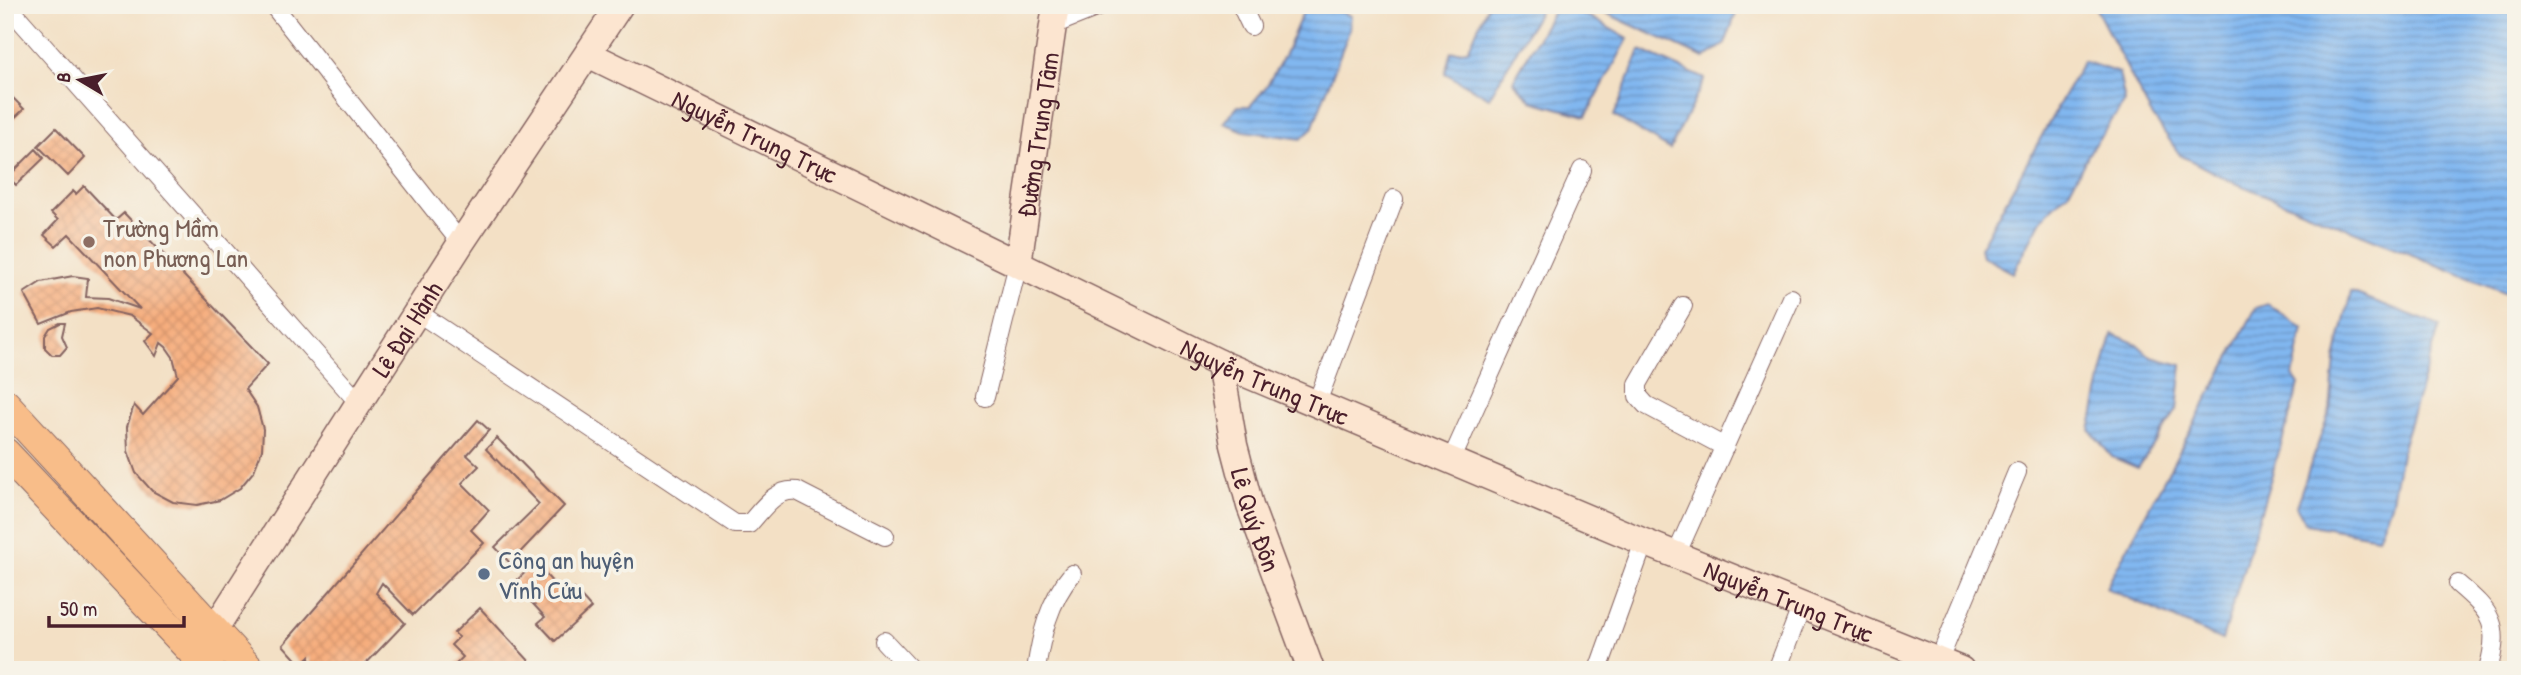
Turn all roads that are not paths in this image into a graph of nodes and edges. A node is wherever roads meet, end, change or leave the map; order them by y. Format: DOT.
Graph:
graph roads {
  1 [pos="7,5"];
  2 [pos="273,5"];
  3 [pos="621,5"];
  4 [pos="1103,5"];
  5 [pos="1241,5"];
  6 [pos="1055,15"];
  7 [pos="1251,26"];
  8 [pos="589,54"];
  9 [pos="1582,170"];
  10 [pos="1394,200"];
  11 [pos="461,243"];
  12 [pos="1018,264"];
  13 [pos="1791,298"];
  14 [pos="1683,306"];
  15 [pos="417,312"];
  16 [pos="1220,363"];
  17 [pos="985,397"];
  18 [pos="359,403"];
  19 [pos="5,404"];
  20 [pos="1316,405"];
  21 [pos="1725,447"];
  22 [pos="5,453"];
  23 [pos="1451,461"];
  24 [pos="2017,472"];
  25 [pos="885,536"];
  26 [pos="1644,542"];
  27 [pos="1676,555"];
  28 [pos="1072,574"];
  29 [pos="2458,584"];
  30 [pos="1802,605"];
  31 [pos="884,641"];
  32 [pos="206,650"];
  33 [pos="1950,665"];
  34 [pos="250,670"];
  35 [pos="911,670"];
  36 [pos="1036,670"];
  37 [pos="1311,670"];
  38 [pos="1598,670"];
  39 [pos="1777,670"];
  40 [pos="2488,670"];
  1 -- 18 [label="street"];
  2 -- 11 [label="street"];
  3 -- 8 [label="street, Lê Đại Hành"];
  4 -- 6 [label="street"];
  5 -- 7 [label="street"];
  6 -- 12 [label="street, Đường Trung Tâm"];
  8 -- 11 [label="street, Lê Đại Hành"];
  8 -- 12 [label="street, Nguyễn Trung Trực"];
  9 -- 23 [label="street"];
  10 -- 20 [label="street"];
  11 -- 15 [label="street, Lê Đại Hành"];
  12 -- 16 [label="street, Nguyễn Trung Trực"];
  12 -- 17 [label="street"];
  13 -- 21 [label="street"];
  14 -- 21 [label="street"];
  15 -- 18 [label="street, Lê Đại Hành"];
  15 -- 25 [label="street"];
  16 -- 20 [label="street, Nguyễn Trung Trực"];
  16 -- 37 [label="street, Lê Quý Đôn"];
  18 -- 32 [label="street, Lê Đại Hành"];
  19 -- 32 [label="main road"];
  20 -- 23 [label="street, Nguyễn Trung Trực"];
  21 -- 27 [label="street"];
  22 -- 32 [label="main road"];
  23 -- 26 [label="street, Nguyễn Trung Trực"];
  24 -- 33 [label="street"];
  26 -- 27 [label="street, Nguyễn Trung Trực"];
  26 -- 38 [label="street"];
  27 -- 30 [label="street, Nguyễn Trung Trực"];
  28 -- 36 [label="street"];
  29 -- 40 [label="street"];
  30 -- 33 [label="street, Nguyễn Trung Trực"];
  30 -- 39 [label="street"];
  31 -- 35 [label="street"];
  32 -- 34 [label="main road"];
}
